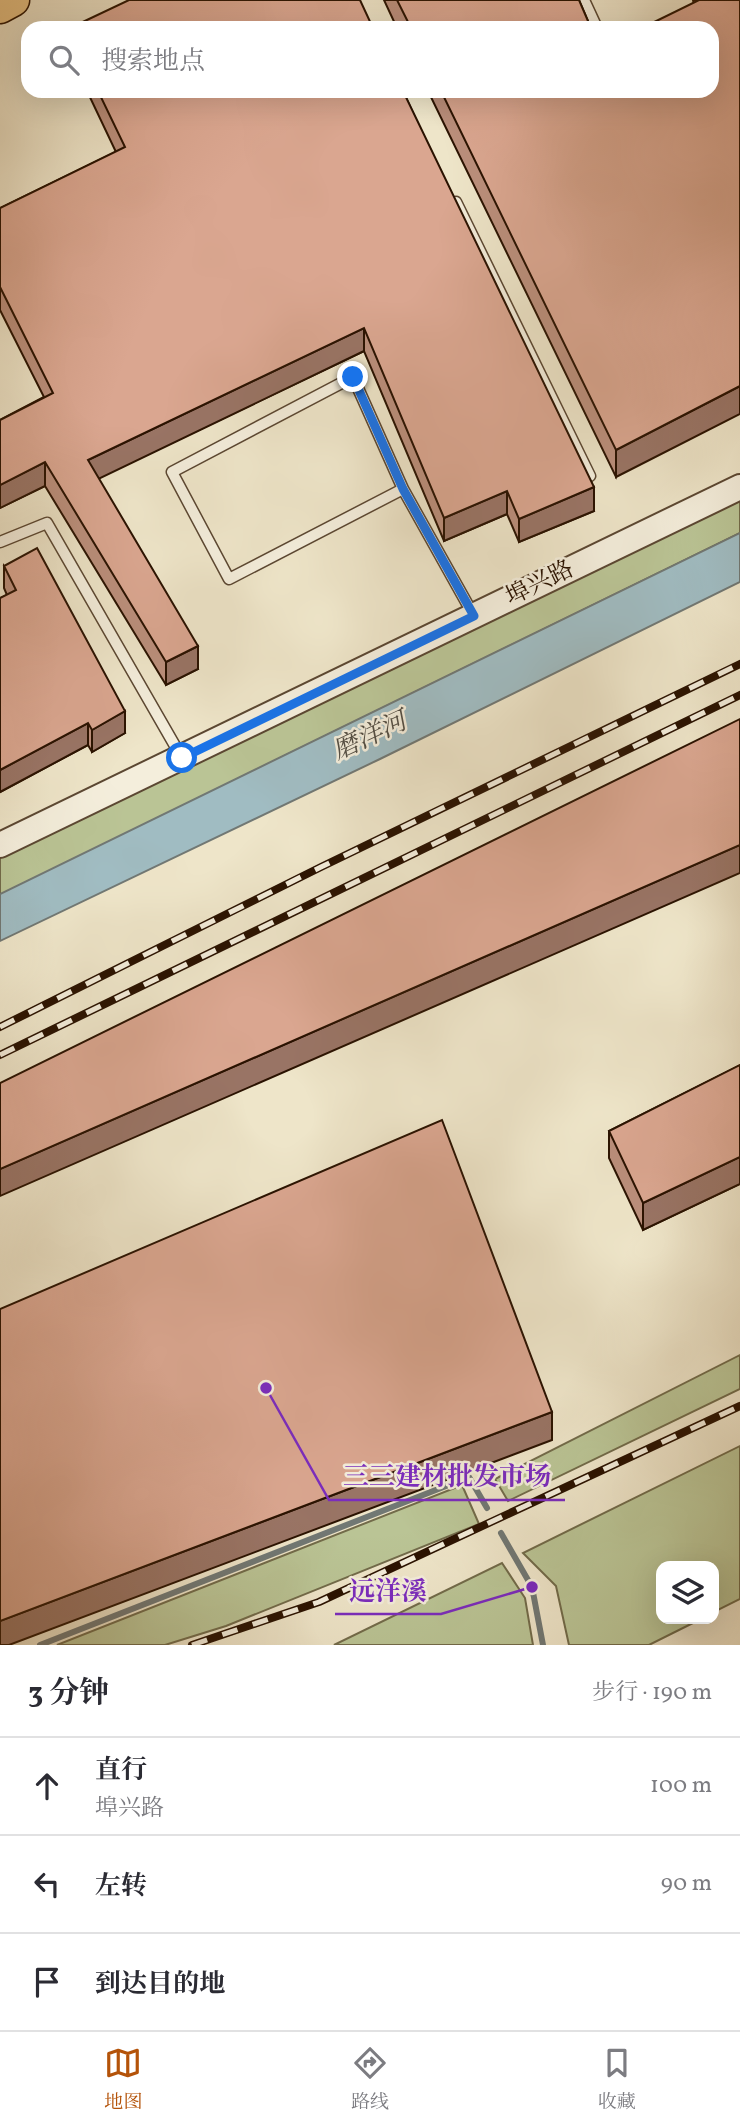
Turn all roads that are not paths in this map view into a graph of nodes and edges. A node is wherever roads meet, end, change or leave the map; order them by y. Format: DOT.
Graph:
graph roads {
  1 [pos="13,0"];
  2 [pos="584,0"];
  3 [pos="0,7"];
  4 [pos="594,21"];
  5 [pos="451,190"];
  6 [pos="590,476"];
  7 [pos="740,487"];
  8 [pos="403,489"];
  9 [pos="0,542"];
  10 [pos="474,616"];
  11 [pos="182,758"];
  12 [pos="0,845"];
  1 -- 3 [label="main road"];
  2 -- 4 [label="lane"];
  5 -- 6 [label="lane"];
  7 -- 10 [label="street, 埠兴路"];
  8 -- 8 [label="lane"];
  8 -- 10 [label="lane"];
  9 -- 11 [label="lane"];
  10 -- 11 [label="street, 埠兴路"];
  11 -- 12 [label="street, 埠兴路"];
}
